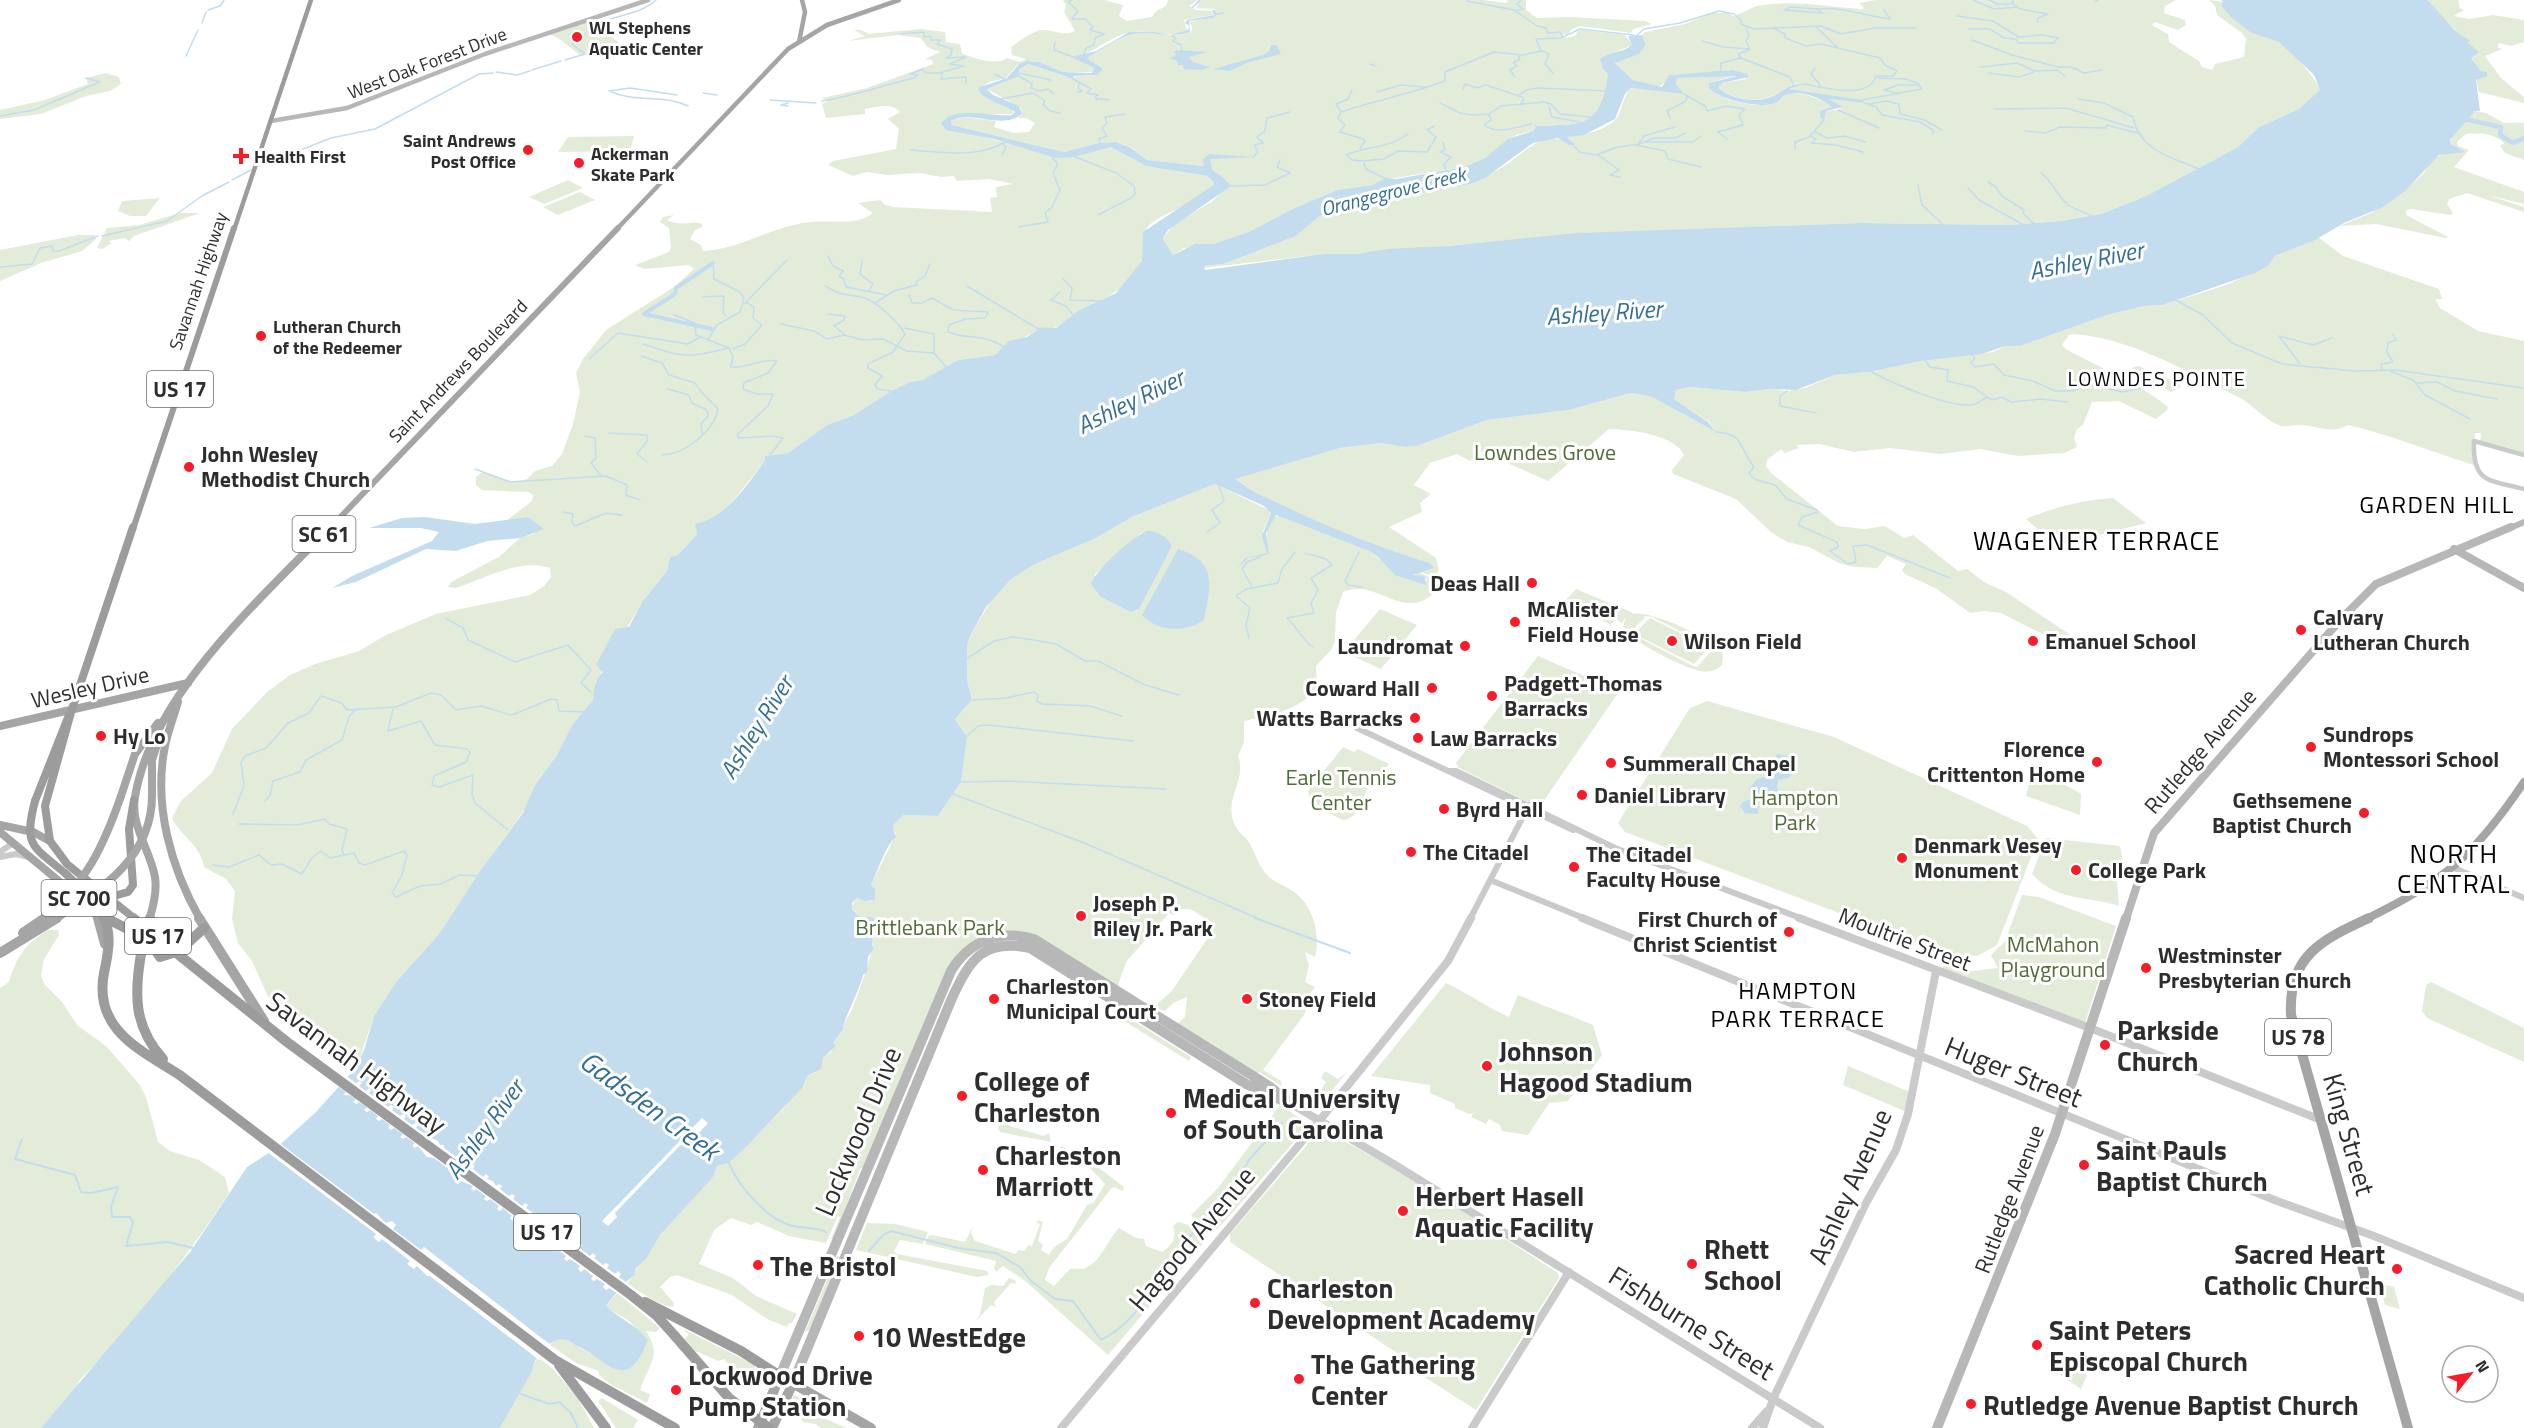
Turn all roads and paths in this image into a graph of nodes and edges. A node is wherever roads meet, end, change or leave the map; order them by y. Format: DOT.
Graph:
graph roads {
  1 [pos="311,0"];
  2 [pos="648,0"];
  3 [pos="802,0"];
  4 [pos="899,0"];
  5 [pos="880,3"];
  6 [pos="803,6"];
  7 [pos="836,23"];
  8 [pos="800,39"];
  9 [pos="790,50"];
  10 [pos="271,121"];
  11 [pos="2524,455"];
  12 [pos="2524,489"];
  13 [pos="2524,522"];
  14 [pos="2454,549"];
  15 [pos="2524,588"];
  16 [pos="188,683"];
  17 [pos="72,709"];
  18 [pos="170,713"];
  19 [pos="0,726"];
  20 [pos="1357,728"];
  21 [pos="2524,782"];
  22 [pos="134,800"];
  23 [pos="1528,808"];
  24 [pos="0,825"];
  25 [pos="0,832"];
  26 [pos="37,834"];
  27 [pos="50,841"];
  28 [pos="13,843"];
  29 [pos="0,852"];
  30 [pos="0,857"];
  31 [pos="30,857"];
  32 [pos="2454,868"];
  33 [pos="1490,880"];
  34 [pos="110,897"];
  35 [pos="2524,898"];
  36 [pos="104,916"];
  37 [pos="204,928"];
  38 [pos="0,947"];
  39 [pos="177,952"];
  40 [pos="0,953"];
  41 [pos="107,953"];
  42 [pos="141,954"];
  43 [pos="1056,959"];
  44 [pos="1936,971"];
  45 [pos="1106,985"];
  46 [pos="1105,995"];
  47 [pos="940,996"];
  48 [pos="952,998"];
  49 [pos="269,1028"];
  50 [pos="2090,1028"];
  51 [pos="1918,1054"];
  52 [pos="1211,1056"];
  53 [pos="910,1068"];
  54 [pos="922,1070"];
  55 [pos="181,1076"];
  56 [pos="1293,1105"];
  57 [pos="2062,1113"];
  58 [pos="889,1118"];
  59 [pos="1320,1120"];
  60 [pos="2322,1120"];
  61 [pos="901,1121"];
  62 [pos="864,1176"];
  63 [pos="877,1179"];
  64 [pos="2353,1229"];
  65 [pos="833,1250"];
  66 [pos="846,1253"];
  67 [pos="1569,1272"];
  68 [pos="631,1295"];
  69 [pos="2524,1298"];
  70 [pos="797,1336"];
  71 [pos="809,1339"];
  72 [pos="553,1359"];
  73 [pos="780,1376"];
  74 [pos="793,1383"];
  75 [pos="1773,1399"];
  76 [pos="1769,1409"];
  77 [pos="606,1428"];
  78 [pos="675,1428"];
  79 [pos="758,1428"];
  80 [pos="771,1428"];
  81 [pos="871,1428"];
  82 [pos="1061,1428"];
  83 [pos="1472,1428"];
  84 [pos="1752,1428"];
  85 [pos="1763,1428"];
  86 [pos="1820,1428"];
  87 [pos="1937,1428"];
  88 [pos="2408,1428"];
  1 -- 10 [label="highway, Savannah Highway / US 17"];
  2 -- 10 [label="main road, West Oak Forest Drive"];
  3 -- 6 [label="main road"];
  4 -- 5 [label="main road"];
  5 -- 7 [label="main road"];
  6 -- 8 [label="main road"];
  6 -- 9 [label="main road"];
  7 -- 8 [label="main road"];
  7 -- 9 [label="main road, Saint Andrews Boulevard"];
  8 -- 9 [label="main road"];
  9 -- 16 [label="main road, Saint Andrews Boulevard / SC 61"];
  10 -- 17 [label="highway, Savannah Highway / US 17"];
  11 -- 12 [label="street"];
  13 -- 14 [label="main road, Rutledge Avenue"];
  14 -- 15 [label="main road"];
  14 -- 50 [label="main road, Rutledge Avenue"];
  16 -- 17 [label="main road, Wesley Drive"];
  16 -- 18 [label="main road, Saint Andrews Boulevard / SC 61"];
  17 -- 19 [label="main road, Wesley Drive"];
  17 -- 27 [label="highway, Savannah Highway / US 17"];
  17 -- 36 [label="highway, Savannah Highway / US 17, bridge"];
  18 -- 22 [label="main road, Saint Andrews Boulevard"];
  18 -- 37 [label="main road, Saint Andrews Boulevard"];
  18 -- 38 [label="main road, SC 61, bridge"];
  18 -- 40 [label="main road, SC 61, bridge"];
  20 -- 23 [label="street, Moultrie Street"];
  21 -- 32 [label="main road, King Street / US 78"];
  22 -- 34 [label="highway"];
  22 -- 42 [label="main road, Saint Andrews Boulevard, bridge"];
  23 -- 33 [label="street, Hagood Avenue"];
  23 -- 44 [label="street, Moultrie Street"];
  24 -- 26 [label="main road"];
  25 -- 28 [label="main road, SC 700"];
  26 -- 27 [label="main road"];
  26 -- 28 [label="main road"];
  27 -- 34 [label="highway, Savannah Highway / US 17"];
  28 -- 29 [label="street"];
  28 -- 31 [label="main road, SC 700"];
  30 -- 31 [label="street"];
  31 -- 41 [label="main road, SC 700"];
  32 -- 35 [label="street"];
  32 -- 60 [label="main road, King Street / US 78"];
  33 -- 51 [label="street, Huger Street"];
  33 -- 59 [label="street, Hagood Avenue"];
  34 -- 39 [label="highway, Savannah Highway / US 17"];
  36 -- 39 [label="highway"];
  36 -- 41 [label="highway, US 17"];
  37 -- 39 [label="highway"];
  37 -- 49 [label="main road, Saint Andrews Boulevard"];
  39 -- 49 [label="highway, Savannah Highway / US 17"];
  41 -- 55 [label="highway, US 17"];
  42 -- 55 [label="highway"];
  43 -- 45 [label="main road, Fishburne Street"];
  43 -- 46 [label="main road, Fishburne Street"];
  43 -- 47 [label="main road, Lockwood Drive"];
  43 -- 48 [label="main road, Lockwood Drive"];
  44 -- 50 [label="street, Moultrie Street"];
  44 -- 51 [label="street, Ashley Avenue"];
  45 -- 46 [label="main road"];
  45 -- 52 [label="main road, Fishburne Street"];
  46 -- 52 [label="main road, Fishburne Street"];
  47 -- 48 [label="main road"];
  47 -- 53 [label="main road, Lockwood Drive"];
  48 -- 54 [label="main road, Lockwood Drive"];
  49 -- 68 [label="highway, Savannah Highway / US 17"];
  50 -- 57 [label="main road, Rutledge Avenue"];
  50 -- 60 [label="street, Moultrie Street"];
  51 -- 57 [label="street, Huger Street"];
  51 -- 75 [label="street, Ashley Avenue"];
  52 -- 56 [label="main road, Fishburne Street"];
  53 -- 54 [label="main road"];
  53 -- 58 [label="main road, Lockwood Drive"];
  54 -- 61 [label="main road, Lockwood Drive"];
  55 -- 72 [label="highway, US 17"];
  56 -- 59 [label="street, Fishburne Street"];
  57 -- 64 [label="street, Huger Street"];
  57 -- 87 [label="main road, Rutledge Avenue"];
  58 -- 61 [label="main road"];
  58 -- 62 [label="main road, Lockwood Drive"];
  59 -- 67 [label="street, Fishburne Street"];
  59 -- 82 [label="street, Hagood Avenue"];
  60 -- 64 [label="main road, King Street / US 78"];
  61 -- 63 [label="main road, Lockwood Drive"];
  62 -- 63 [label="main road"];
  62 -- 65 [label="main road, Lockwood Drive"];
  63 -- 66 [label="main road, Lockwood Drive"];
  64 -- 69 [label="street, Huger Street"];
  64 -- 88 [label="main road, King Street / US 78"];
  65 -- 66 [label="main road"];
  65 -- 70 [label="main road, Lockwood Drive"];
  66 -- 71 [label="main road, Lockwood Drive"];
  67 -- 75 [label="street, Fishburne Street"];
  67 -- 83 [label="street"];
  68 -- 73 [label="highway"];
  68 -- 80 [label="highway, Savannah Highway / US 17, bridge"];
  70 -- 71 [label="main road"];
  70 -- 73 [label="main road, Lockwood Drive"];
  71 -- 74 [label="main road, Lockwood Drive"];
  72 -- 77 [label="highway"];
  72 -- 78 [label="highway, US 17"];
  73 -- 74 [label="main road"];
  73 -- 79 [label="main road, Lockwood Drive"];
  74 -- 80 [label="main road, Lockwood Drive"];
  74 -- 81 [label="main road"];
  75 -- 76 [label="street, Ashley Avenue"];
  75 -- 86 [label="street, Fishburne Street"];
  76 -- 84 [label="street, Ashley Avenue"];
  76 -- 85 [label="street, Ashley Avenue"];
}
